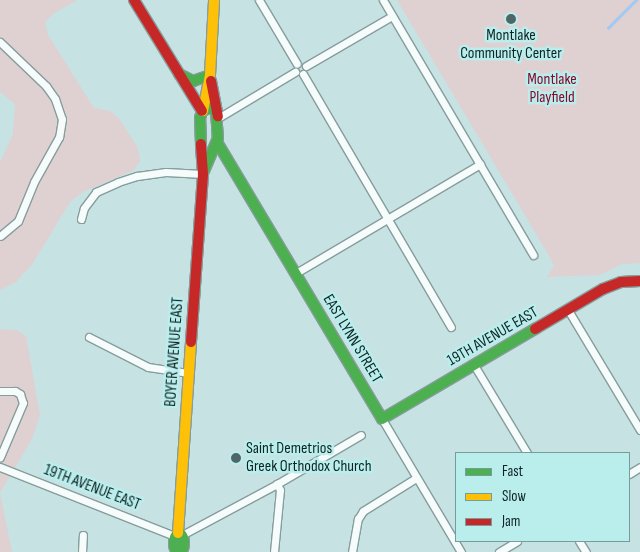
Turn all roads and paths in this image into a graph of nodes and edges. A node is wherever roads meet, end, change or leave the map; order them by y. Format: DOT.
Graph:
graph roads {
  1 [pos="134,0"];
  2 [pos="214,0"];
  3 [pos="259,0"];
  4 [pos="383,0"];
  5 [pos="392,16"];
  6 [pos="0,42"];
  7 [pos="297,64"];
  8 [pos="306,66"];
  9 [pos="177,72"];
  10 [pos="296,72"];
  11 [pos="304,74"];
  12 [pos="210,75"];
  13 [pos="203,111"];
  14 [pos="218,117"];
  15 [pos="200,142"];
  16 [pos="217,142"];
  17 [pos="480,164"];
  18 [pos="202,174"];
  19 [pos="388,217"];
  20 [pos="81,219"];
  21 [pos="0,236"];
  22 [pos="533,255"];
  23 [pos="296,273"];
  24 [pos="640,281"];
  25 [pos="568,310"];
  26 [pos="452,327"];
  27 [pos="90,337"];
  28 [pos="474,365"];
  29 [pos="188,373"];
  30 [pos="0,391"];
  31 [pos="382,419"];
  32 [pos="640,430"];
  33 [pos="361,435"];
  34 [pos="526,452"];
  35 [pos="0,457"];
  36 [pos="0,467"];
  37 [pos="416,478"];
  38 [pos="278,484"];
  39 [pos="83,535"];
  40 [pos="178,536"];
  41 [pos="515,542"];
  42 [pos="82,552"];
  43 [pos="177,552"];
  44 [pos="274,552"];
  45 [pos="352,552"];
  46 [pos="461,552"];
  47 [pos="499,552"];
  1 -- 9 [label="street"];
  2 -- 12 [label="street"];
  3 -- 7 [label="street"];
  4 -- 5 [label="street"];
  5 -- 8 [label="street"];
  5 -- 17 [label="street"];
  6 -- 21 [label="street"];
  7 -- 8 [label="street"];
  7 -- 10 [label="street"];
  8 -- 11 [label="street"];
  9 -- 12 [label="street"];
  9 -- 13 [label="street"];
  10 -- 11 [label="street"];
  10 -- 14 [label="street"];
  11 -- 19 [label="street"];
  12 -- 13 [label="street"];
  12 -- 14 [label="street"];
  13 -- 14 [label="street"];
  13 -- 15 [label="street, BOYER AVENUE EAST"];
  14 -- 16 [label="street"];
  15 -- 16 [label="street"];
  15 -- 18 [label="street, BOYER AVENUE EAST"];
  16 -- 18 [label="street, BOYER AVENUE EAST"];
  16 -- 23 [label="street, EAST LYNN STREET"];
  17 -- 19 [label="street"];
  17 -- 22 [label="street"];
  18 -- 20 [label="street"];
  18 -- 29 [label="street, BOYER AVENUE EAST"];
  19 -- 23 [label="street"];
  19 -- 26 [label="street"];
  23 -- 31 [label="street, EAST LYNN STREET"];
  24 -- 25 [label="street, 19TH AVENUE EAST"];
  25 -- 28 [label="street, 19TH AVENUE EAST"];
  25 -- 32 [label="street"];
  27 -- 29 [label="street"];
  28 -- 31 [label="street, 19TH AVENUE EAST"];
  28 -- 34 [label="street"];
  29 -- 40 [label="street, BOYER AVENUE EAST"];
  30 -- 35 [label="street"];
  31 -- 37 [label="street, EAST LYNN STREET"];
  33 -- 38 [label="street"];
  36 -- 40 [label="street, 19TH AVENUE EAST"];
  37 -- 45 [label="street"];
  37 -- 46 [label="street, EAST LYNN STREET"];
  38 -- 40 [label="street"];
  38 -- 44 [label="street"];
  39 -- 42 [label="street"];
  40 -- 43 [label="street, BOYER AVENUE EAST"];
  41 -- 47 [label="street"];
}
